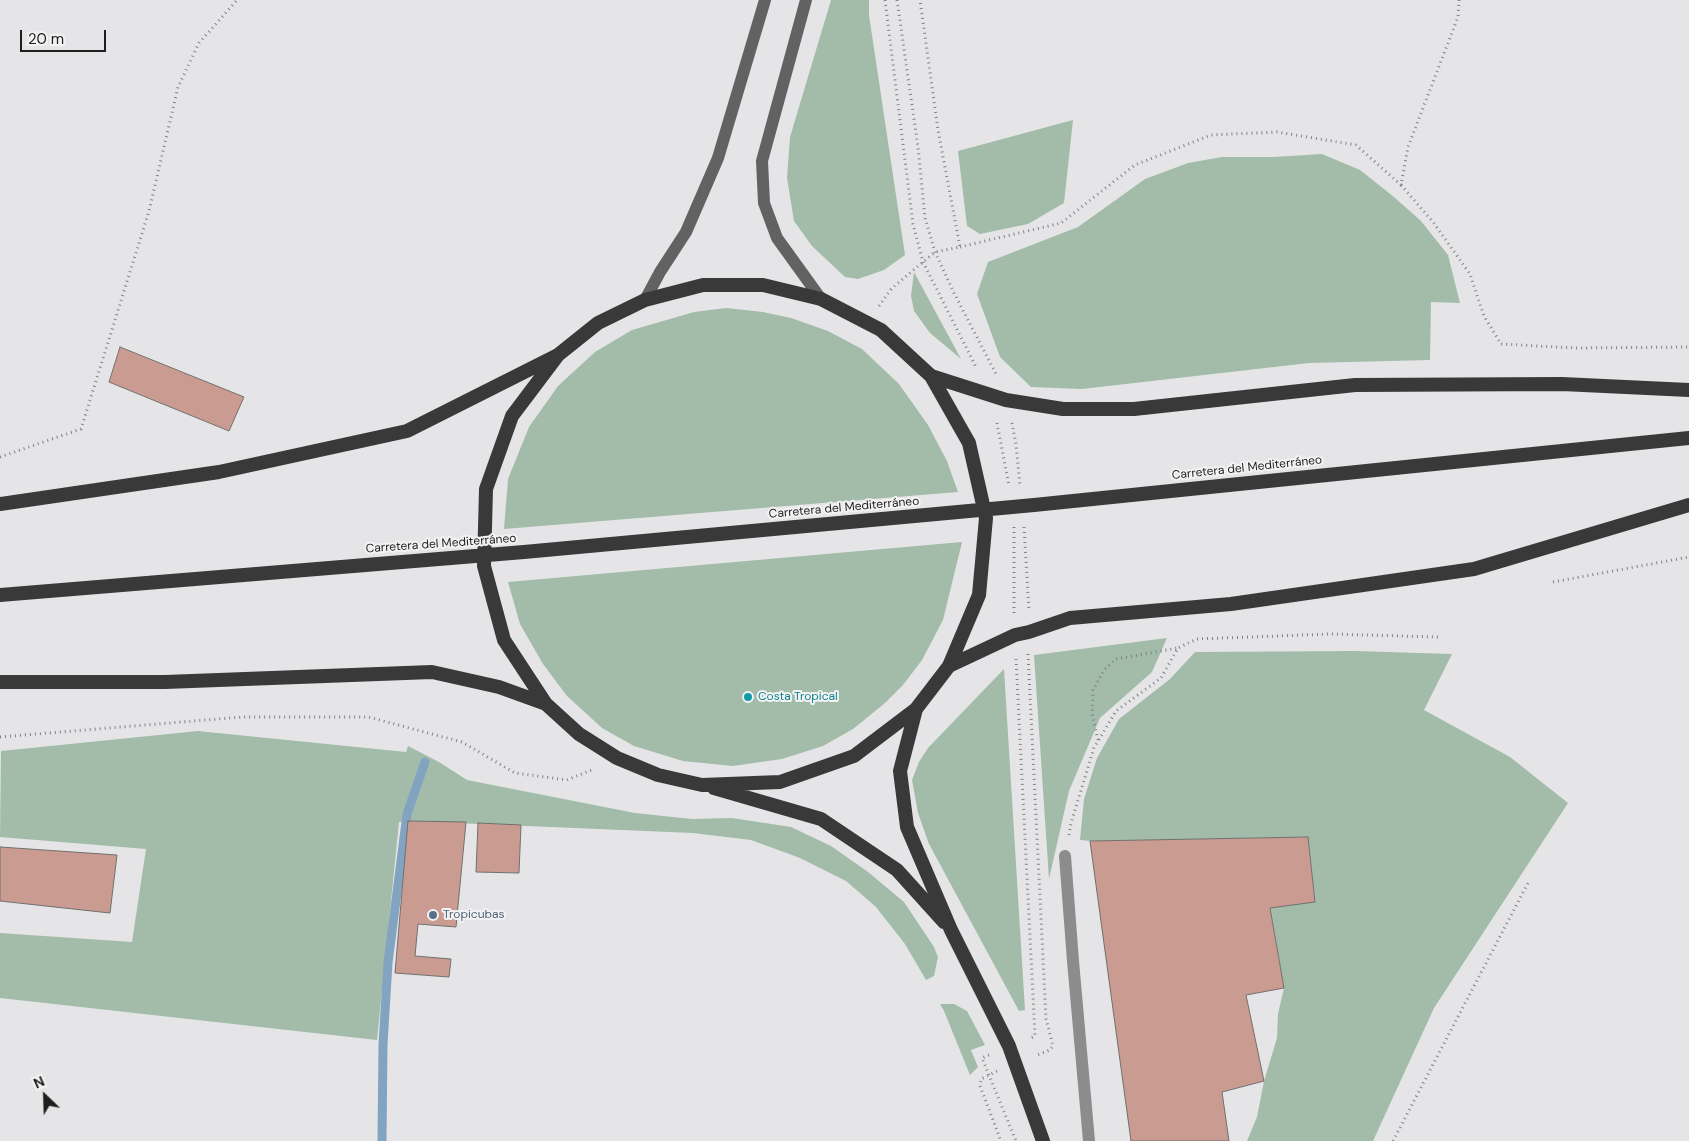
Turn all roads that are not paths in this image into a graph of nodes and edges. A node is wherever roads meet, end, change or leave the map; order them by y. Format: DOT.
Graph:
graph roads {
  1 [pos="765,0"];
  2 [pos="806,0"];
  3 [pos="821,298"];
  4 [pos="645,300"];
  5 [pos="558,355"];
  6 [pos="931,376"];
  7 [pos="1689,390"];
  8 [pos="1689,438"];
  9 [pos="0,504"];
  10 [pos="1689,505"];
  11 [pos="0,595"];
  12 [pos="949,666"];
  13 [pos="0,682"];
  14 [pos="546,704"];
  15 [pos="916,709"];
  16 [pos="702,785"];
  17 [pos="1065,856"];
  18 [pos="951,930"];
  19 [pos="1043,1141"];
  20 [pos="1089,1141"];
  1 -- 4 [label="main road"];
  2 -- 3 [label="main road"];
  3 -- 4 [label="highway"];
  3 -- 6 [label="highway"];
  4 -- 5 [label="highway"];
  5 -- 9 [label="highway"];
  5 -- 14 [label="highway"];
  6 -- 7 [label="highway"];
  6 -- 12 [label="highway"];
  8 -- 11 [label="highway, Carretera del Mediterráneo"];
  10 -- 12 [label="highway"];
  12 -- 15 [label="highway"];
  13 -- 14 [label="highway"];
  14 -- 16 [label="highway"];
  15 -- 16 [label="highway"];
  15 -- 18 [label="highway"];
  16 -- 18 [label="highway"];
  17 -- 20 [label="lane"];
  18 -- 19 [label="highway"];
}
